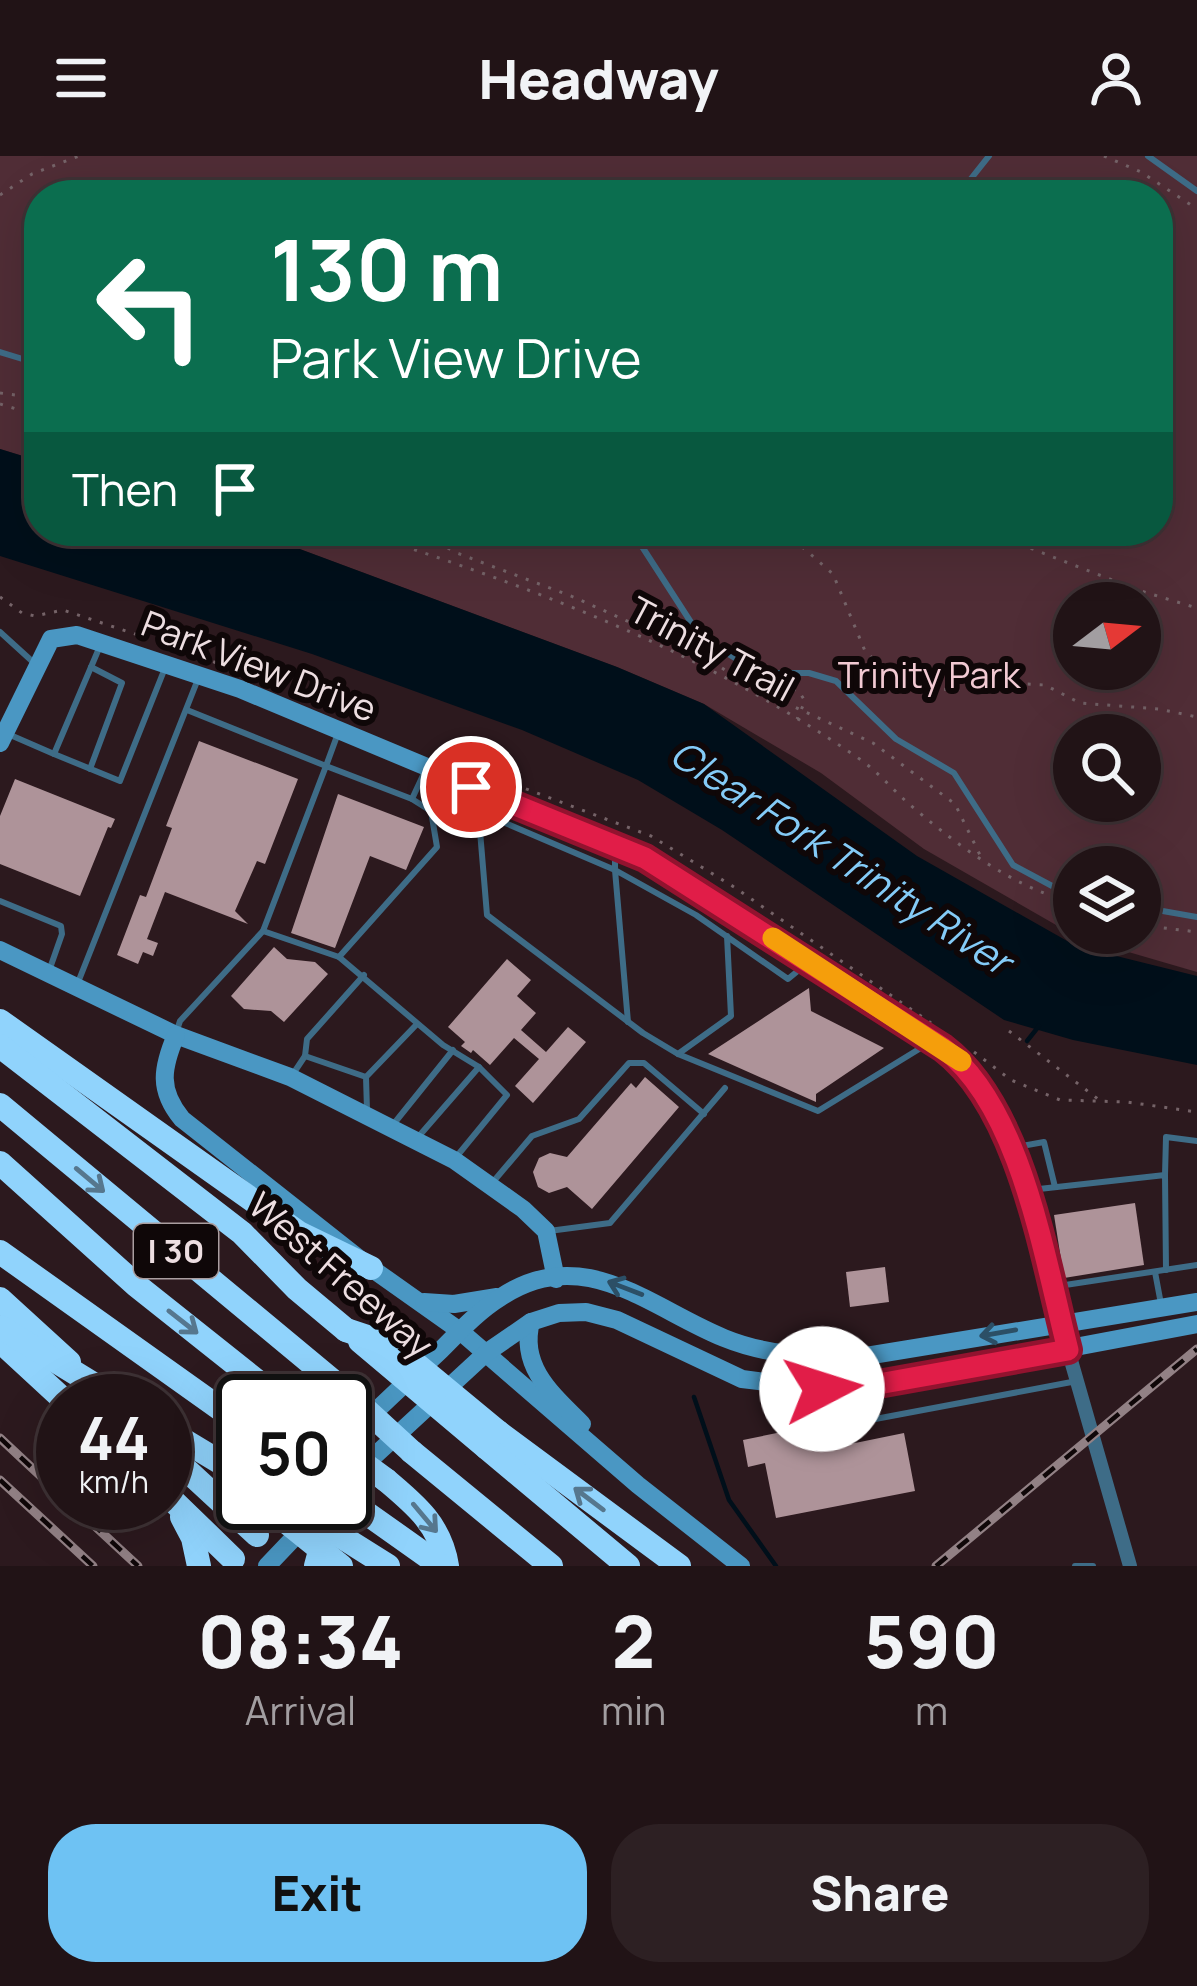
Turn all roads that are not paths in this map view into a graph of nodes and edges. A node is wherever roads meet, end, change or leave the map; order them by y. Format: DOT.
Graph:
graph roads {
  1 [pos="989,156"];
  2 [pos="1148,156"];
  3 [pos="970,180"];
  4 [pos="1197,191"];
  5 [pos="639,546"];
  6 [pos="0,632"];
  7 [pos="101,642"];
  8 [pos="167,664"];
  9 [pos="36,665"];
  10 [pos="91,667"];
  11 [pos="200,675"];
  12 [pos="7,710"];
  13 [pos="187,710"];
  14 [pos="339,731"];
  15 [pos="2,738"];
  16 [pos="54,754"];
  17 [pos="326,766"];
  18 [pos="427,768"];
  19 [pos="90,769"];
  20 [pos="412,799"];
  21 [pos="486,803"];
  22 [pos="614,844"];
  23 [pos="615,870"];
  24 [pos="1053,886"];
  25 [pos="0,902"];
  26 [pos="1161,911"];
  27 [pos="1197,917"];
  28 [pos="263,931"];
  29 [pos="727,936"];
  30 [pos="0,950"];
  31 [pos="339,958"];
  32 [pos="810,961"];
  33 [pos="48,974"];
  34 [pos="364,975"];
  35 [pos="76,988"];
  36 [pos="0,1021"];
  37 [pos="628,1022"];
  38 [pos="418,1023"];
  39 [pos="932,1032"];
  40 [pos="176,1035"];
  41 [pos="0,1046"];
  42 [pos="453,1050"];
  43 [pos="678,1054"];
  44 [pos="305,1056"];
  45 [pos="479,1067"];
  46 [pos="290,1077"];
  47 [pos="366,1077"];
  48 [pos="725,1088"];
  49 [pos="0,1105"];
  50 [pos="368,1114"];
  51 [pos="704,1114"];
  52 [pos="392,1126"];
  53 [pos="417,1138"];
  54 [pos="1197,1141"];
  55 [pos="1012,1148"];
  56 [pos="454,1160"];
  57 [pos="0,1162"];
  58 [pos="1165,1174"];
  59 [pos="490,1184"];
  60 [pos="1054,1187"];
  61 [pos="1026,1190"];
  62 [pos="546,1231"];
  63 [pos="0,1252"];
  64 [pos="1197,1265"];
  65 [pos="371,1268"];
  66 [pos="1166,1270"];
  67 [pos="1156,1272"];
  68 [pos="556,1279"];
  69 [pos="1051,1287"];
  70 [pos="502,1295"];
  71 [pos="0,1299"];
  72 [pos="419,1301"];
  73 [pos="1197,1302"];
  74 [pos="1161,1307"];
  75 [pos="531,1322"];
  76 [pos="1061,1322"];
  77 [pos="1197,1324"];
  78 [pos="0,1327"];
  79 [pos="460,1331"];
  80 [pos="0,1341"];
  81 [pos="1068,1350"];
  82 [pos="486,1353"];
  83 [pos="860,1357"];
  84 [pos="36,1374"];
  85 [pos="77,1374"];
  86 [pos="82,1374"];
  87 [pos="248,1374"];
  88 [pos="1077,1381"];
  89 [pos="862,1386"];
  90 [pos="216,1406"];
  91 [pos="372,1419"];
  92 [pos="493,1440"];
  93 [pos="192,1446"];
  94 [pos="372,1459"];
  95 [pos="372,1468"];
  96 [pos="216,1475"];
  97 [pos="638,1485"];
  98 [pos="470,1501"];
  99 [pos="372,1517"];
  100 [pos="192,1521"];
  101 [pos="189,1530"];
  102 [pos="253,1530"];
  103 [pos="261,1530"];
  104 [pos="296,1530"];
  105 [pos="303,1530"];
  106 [pos="324,1530"];
  107 [pos="329,1530"];
  108 [pos="256,1535"];
  109 [pos="272,1561"];
  110 [pos="233,1564"];
  111 [pos="199,1566"];
  112 [pos="316,1566"];
  113 [pos="341,1566"];
  114 [pos="388,1566"];
  115 [pos="444,1566"];
  116 [pos="524,1566"];
  117 [pos="551,1566"];
  118 [pos="628,1566"];
  119 [pos="680,1566"];
  120 [pos="742,1566"];
  121 [pos="1075,1566"];
  122 [pos="1093,1566"];
  123 [pos="1130,1566"];
  1 -- 3 [label="lane"];
  2 -- 4 [label="lane"];
  5 -- 24 [label="lane"];
  6 -- 9 [label="lane"];
  7 -- 8 [label="main road, Park View Drive"];
  7 -- 9 [label="main road, Park View Drive"];
  7 -- 10 [label="lane"];
  8 -- 11 [label="main road, Park View Drive"];
  8 -- 19 [label="lane"];
  9 -- 12 [label="main road"];
  10 -- 16 [label="lane"];
  10 -- 19 [label="lane"];
  11 -- 13 [label="lane"];
  11 -- 14 [label="main road, Park View Drive"];
  12 -- 15 [label="main road"];
  13 -- 17 [label="lane"];
  13 -- 35 [label="lane"];
  14 -- 17 [label="lane"];
  14 -- 18 [label="main road, Park View Drive"];
  15 -- 16 [label="lane"];
  16 -- 19 [label="lane"];
  17 -- 20 [label="lane"];
  17 -- 28 [label="lane"];
  18 -- 20 [label="lane"];
  18 -- 21 [label="main road, Park View Drive"];
  20 -- 31 [label="lane"];
  21 -- 22 [label="main road, Park View Drive"];
  21 -- 23 [label="lane"];
  21 -- 37 [label="lane"];
  22 -- 23 [label="lane"];
  22 -- 32 [label="main road, Park View Drive"];
  23 -- 29 [label="lane"];
  23 -- 37 [label="lane"];
  25 -- 33 [label="lane"];
  26 -- 27 [label="lane"];
  28 -- 31 [label="lane"];
  28 -- 40 [label="lane"];
  29 -- 32 [label="lane"];
  29 -- 43 [label="lane"];
  30 -- 33 [label="main road"];
  31 -- 34 [label="lane"];
  32 -- 39 [label="main road, Park View Drive"];
  33 -- 35 [label="main road"];
  34 -- 38 [label="lane"];
  34 -- 44 [label="lane"];
  35 -- 40 [label="main road"];
  36 -- 65 [label="highway"];
  37 -- 43 [label="lane"];
  38 -- 42 [label="lane"];
  38 -- 47 [label="lane"];
  39 -- 43 [label="lane"];
  39 -- 55 [label="main road, Park View Drive"];
  40 -- 46 [label="main road"];
  40 -- 65 [label="main road, West Freeway"];
  41 -- 92 [label="highway, West Freeway / I 30, bridge"];
  42 -- 45 [label="lane"];
  42 -- 52 [label="lane"];
  44 -- 46 [label="lane"];
  44 -- 47 [label="lane"];
  45 -- 53 [label="lane"];
  45 -- 56 [label="lane"];
  46 -- 50 [label="main road"];
  47 -- 50 [label="lane"];
  48 -- 51 [label="lane"];
  49 -- 98 [label="highway, I 30, one-way, bridge"];
  50 -- 52 [label="main road"];
  51 -- 59 [label="lane"];
  51 -- 62 [label="lane"];
  52 -- 53 [label="main road"];
  53 -- 56 [label="main road"];
  54 -- 58 [label="lane"];
  55 -- 60 [label="lane"];
  55 -- 61 [label="main road, Park View Drive"];
  56 -- 59 [label="main road"];
  57 -- 87 [label="highway, one-way"];
  58 -- 60 [label="lane"];
  58 -- 66 [label="lane"];
  59 -- 62 [label="main road"];
  60 -- 61 [label="lane"];
  61 -- 69 [label="main road, Park View Drive"];
  62 -- 68 [label="main road"];
  63 -- 90 [label="highway"];
  64 -- 66 [label="lane"];
  65 -- 72 [label="main road, West Freeway"];
  66 -- 67 [label="lane"];
  67 -- 69 [label="lane"];
  67 -- 74 [label="lane"];
  68 -- 70 [label="main road"];
  83 -- 68 [label="main road, one-way"];
  69 -- 76 [label="main road, Park View Drive"];
  70 -- 72 [label="main road"];
  70 -- 79 [label="main road"];
  71 -- 86 [label="highway"];
  72 -- 79 [label="main road, West Freeway"];
  73 -- 74 [label="main road"];
  74 -- 76 [label="main road"];
  75 -- 82 [label="main road"];
  75 -- 89 [label="main road"];
  75 -- 97 [label="main road"];
  76 -- 81 [label="main road, Park View Drive"];
  76 -- 83 [label="main road, one-way"];
  77 -- 81 [label="main road"];
  78 -- 85 [label="highway, bridge"];
  79 -- 82 [label="main road, West Freeway"];
  79 -- 91 [label="main road"];
  80 -- 84 [label="highway"];
  81 -- 88 [label="street"];
  81 -- 89 [label="main road"];
  82 -- 94 [label="main road"];
  82 -- 97 [label="main road, West Freeway"];
  83 -- 89 [label="main road"];
  88 -- 89 [label="lane"];
  88 -- 123 [label="street"];
  92 -- 118 [label="highway, West Freeway / I 30"];
  119 -- 92 [label="highway, one-way"];
  93 -- 96 [label="highway"];
  95 -- 115 [label="highway, one-way, bridge"];
  97 -- 120 [label="main road, West Freeway"];
  98 -- 116 [label="highway"];
  98 -- 117 [label="highway, I 30"];
  99 -- 115 [label="highway"];
  100 -- 110 [label="highway"];
  101 -- 111 [label="highway"];
  102 -- 108 [label="highway"];
  103 -- 108 [label="main road"];
  104 -- 113 [label="highway, bridge"];
  105 -- 109 [label="main road"];
  106 -- 112 [label="highway"];
  107 -- 114 [label="highway, bridge"];
  108 -- 109 [label="main road"];
  108 -- 110 [label="main road"];
  121 -- 122 [label="lane"];
}
